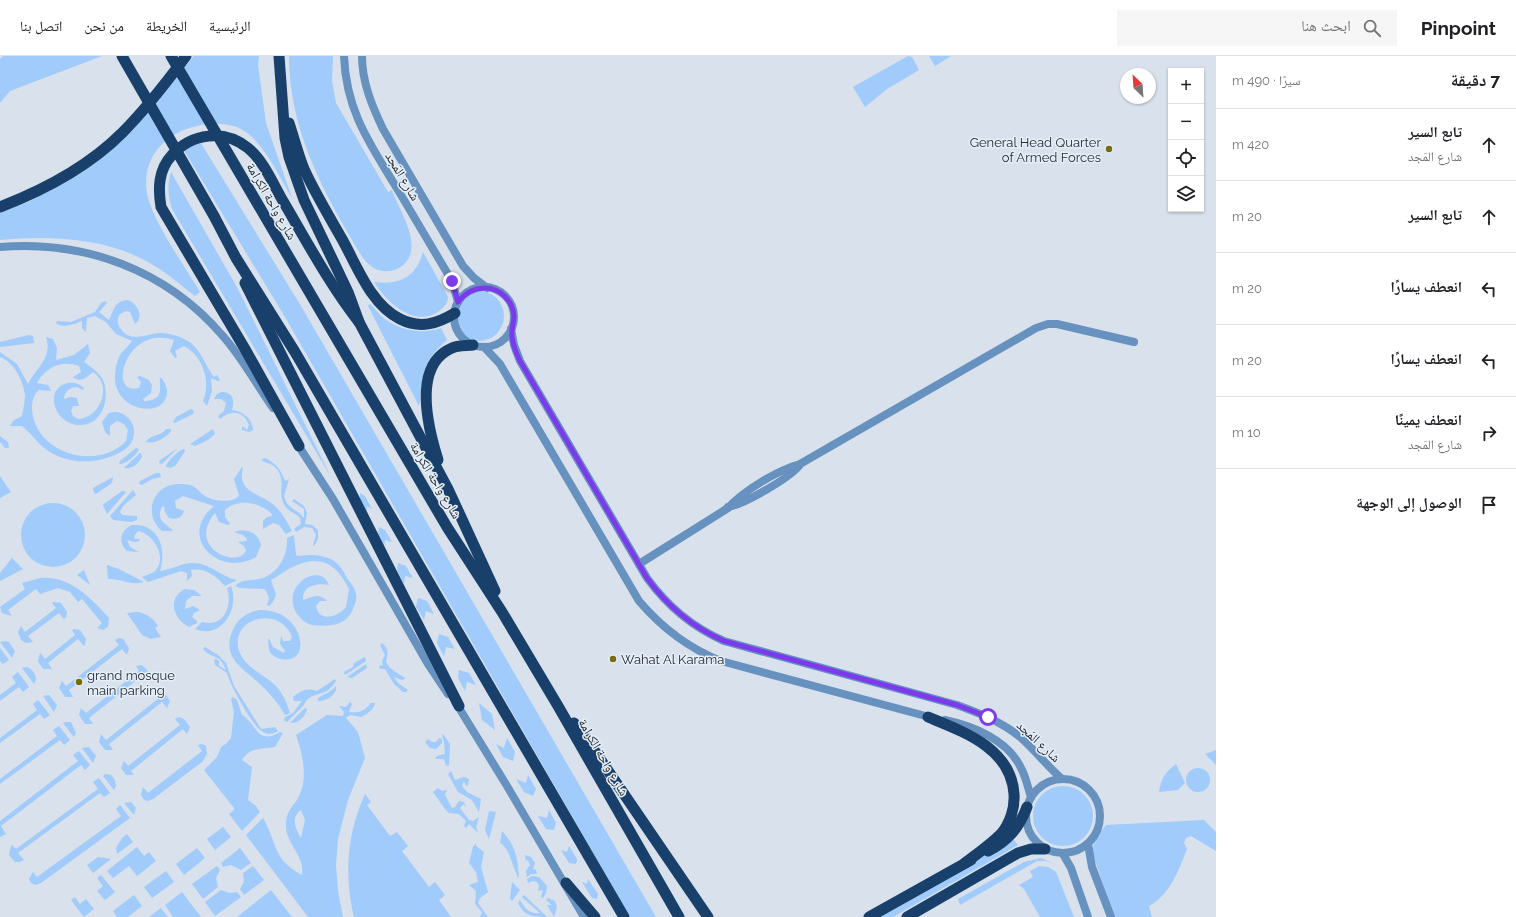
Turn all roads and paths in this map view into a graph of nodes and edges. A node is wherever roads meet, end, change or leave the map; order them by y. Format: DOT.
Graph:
graph roads {
  1 [pos="116,56"];
  2 [pos="122,56"];
  3 [pos="171,56"];
  4 [pos="186,56"];
  5 [pos="279,56"];
  6 [pos="344,56"];
  7 [pos="362,56"];
  8 [pos="284,110"];
  9 [pos="163,127"];
  10 [pos="0,207"];
  11 [pos="0,247"];
  12 [pos="236,258"];
  13 [pos="487,288"];
  14 [pos="456,307"];
  15 [pos="359,322"];
  16 [pos="511,329"];
  17 [pos="1134,342"];
  18 [pos="479,346"];
  19 [pos="299,446"];
  20 [pos="448,489"];
  21 [pos="639,564"];
  22 [pos="502,612"];
  23 [pos="459,706"];
  24 [pos="558,706"];
  25 [pos="928,717"];
  26 [pos="1062,779"];
  27 [pos="1029,802"];
  28 [pos="1088,844"];
  29 [pos="1045,849"];
  30 [pos="1063,854"];
  31 [pos="965,863"];
  32 [pos="566,883"];
  33 [pos="584,917"];
  34 [pos="595,917"];
  35 [pos="624,917"];
  36 [pos="679,917"];
  37 [pos="708,917"];
  38 [pos="869,917"];
  39 [pos="907,917"];
  40 [pos="1088,917"];
  41 [pos="1111,917"];
  1 -- 9 [label="highway"];
  2 -- 9 [label="highway"];
  3 -- 22 [label="highway, شارع واحة الكرامة"];
  4 -- 10 [label="highway"];
  5 -- 8 [label="highway"];
  6 -- 14 [label="street, شارع المَجد"];
  7 -- 13 [label="street, شارع المَجد"];
  8 -- 14 [label="highway"];
  8 -- 15 [label="highway"];
  9 -- 12 [label="highway"];
  11 -- 19 [label="street"];
  12 -- 23 [label="highway"];
  12 -- 35 [label="highway"];
  13 -- 14 [label="street"];
  13 -- 16 [label="street"];
  14 -- 18 [label="street"];
  15 -- 19 [label="highway"];
  15 -- 20 [label="highway"];
  16 -- 18 [label="street"];
  16 -- 21 [label="street, شارع المَجد"];
  17 -- 21 [label="street"];
  18 -- 20 [label="highway"];
  18 -- 25 [label="street"];
  19 -- 23 [label="street"];
  20 -- 22 [label="highway"];
  21 -- 26 [label="street, شارع المَجد"];
  22 -- 24 [label="highway, شارع واحة الكرامة"];
  23 -- 32 [label="street"];
  24 -- 36 [label="highway, شارع واحة الكرامة"];
  24 -- 37 [label="highway"];
  25 -- 27 [label="street"];
  25 -- 31 [label="highway"];
  26 -- 27 [label="street"];
  26 -- 28 [label="street"];
  27 -- 29 [label="street"];
  27 -- 31 [label="highway"];
  28 -- 30 [label="street"];
  28 -- 41 [label="street"];
  29 -- 30 [label="street"];
  29 -- 39 [label="highway"];
  30 -- 40 [label="street"];
  31 -- 38 [label="highway"];
  32 -- 33 [label="street"];
  32 -- 34 [label="highway"];
}
